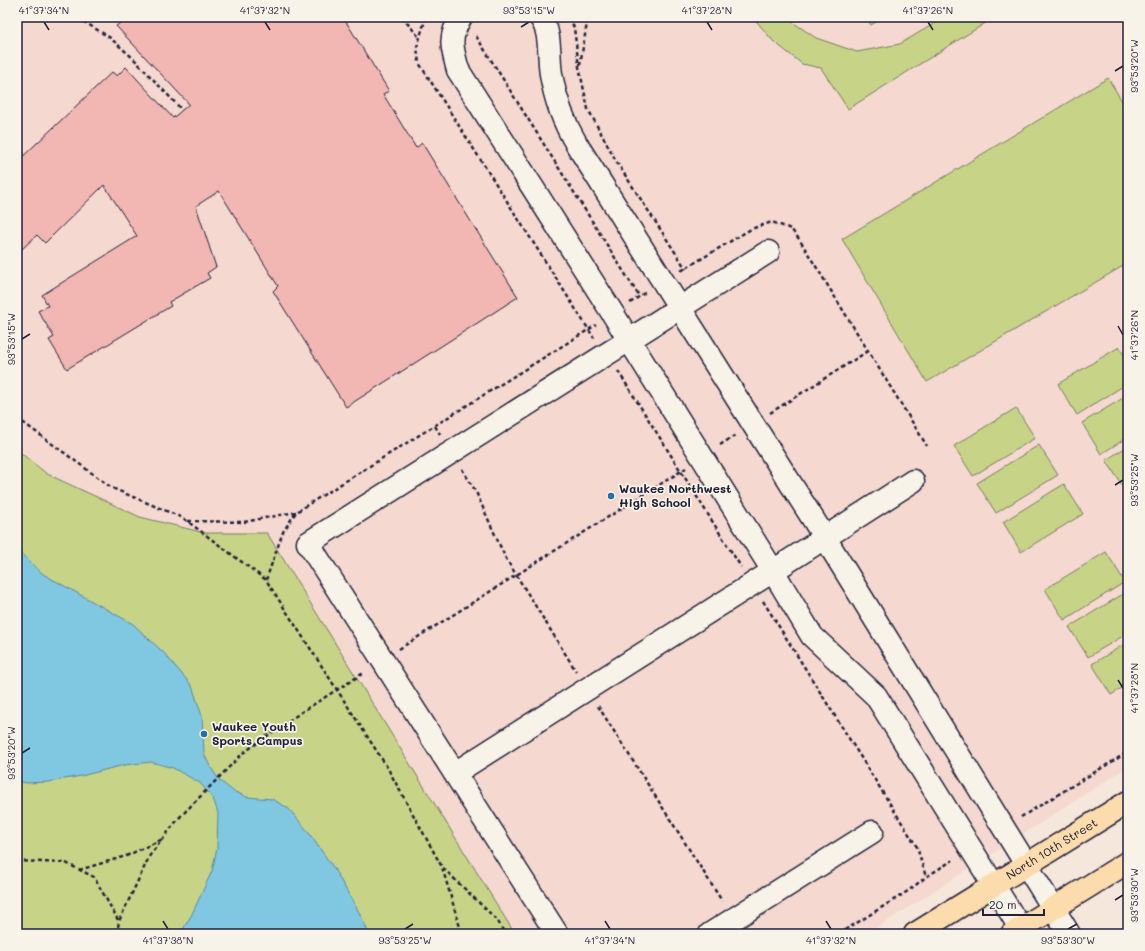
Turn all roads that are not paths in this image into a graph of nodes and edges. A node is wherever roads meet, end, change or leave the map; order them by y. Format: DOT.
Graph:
graph roads {
  1 [pos="540,17"];
  2 [pos="466,24"];
  3 [pos="768,252"];
  4 [pos="680,307"];
  5 [pos="628,340"];
  6 [pos="913,481"];
  7 [pos="825,538"];
  8 [pos="773,572"];
  9 [pos="455,772"];
  10 [pos="1128,802"];
  11 [pos="872,832"];
  12 [pos="1128,862"];
  13 [pos="1027,865"];
  14 [pos="994,885"];
  15 [pos="1054,908"];
  16 [pos="1019,932"];
  17 [pos="557,934"];
  18 [pos="710,934"];
  19 [pos="915,934"];
  20 [pos="1070,934"];
  1 -- 4 [label="street"];
  2 -- 5 [label="street"];
  3 -- 4 [label="street"];
  4 -- 5 [label="street"];
  4 -- 7 [label="street"];
  5 -- 8 [label="street"];
  5 -- 9 [label="street"];
  6 -- 7 [label="street"];
  7 -- 8 [label="street"];
  7 -- 13 [label="street"];
  8 -- 9 [label="street"];
  8 -- 14 [label="street"];
  9 -- 17 [label="street"];
  10 -- 13 [label="main road, North 10th Street"];
  11 -- 18 [label="street"];
  12 -- 15 [label="main road"];
  13 -- 14 [label="main road, North 10th Street"];
  13 -- 15 [label="street"];
  14 -- 16 [label="street"];
  14 -- 19 [label="main road, North 10th Street"];
  15 -- 16 [label="main road"];
  15 -- 20 [label="street"];
}
